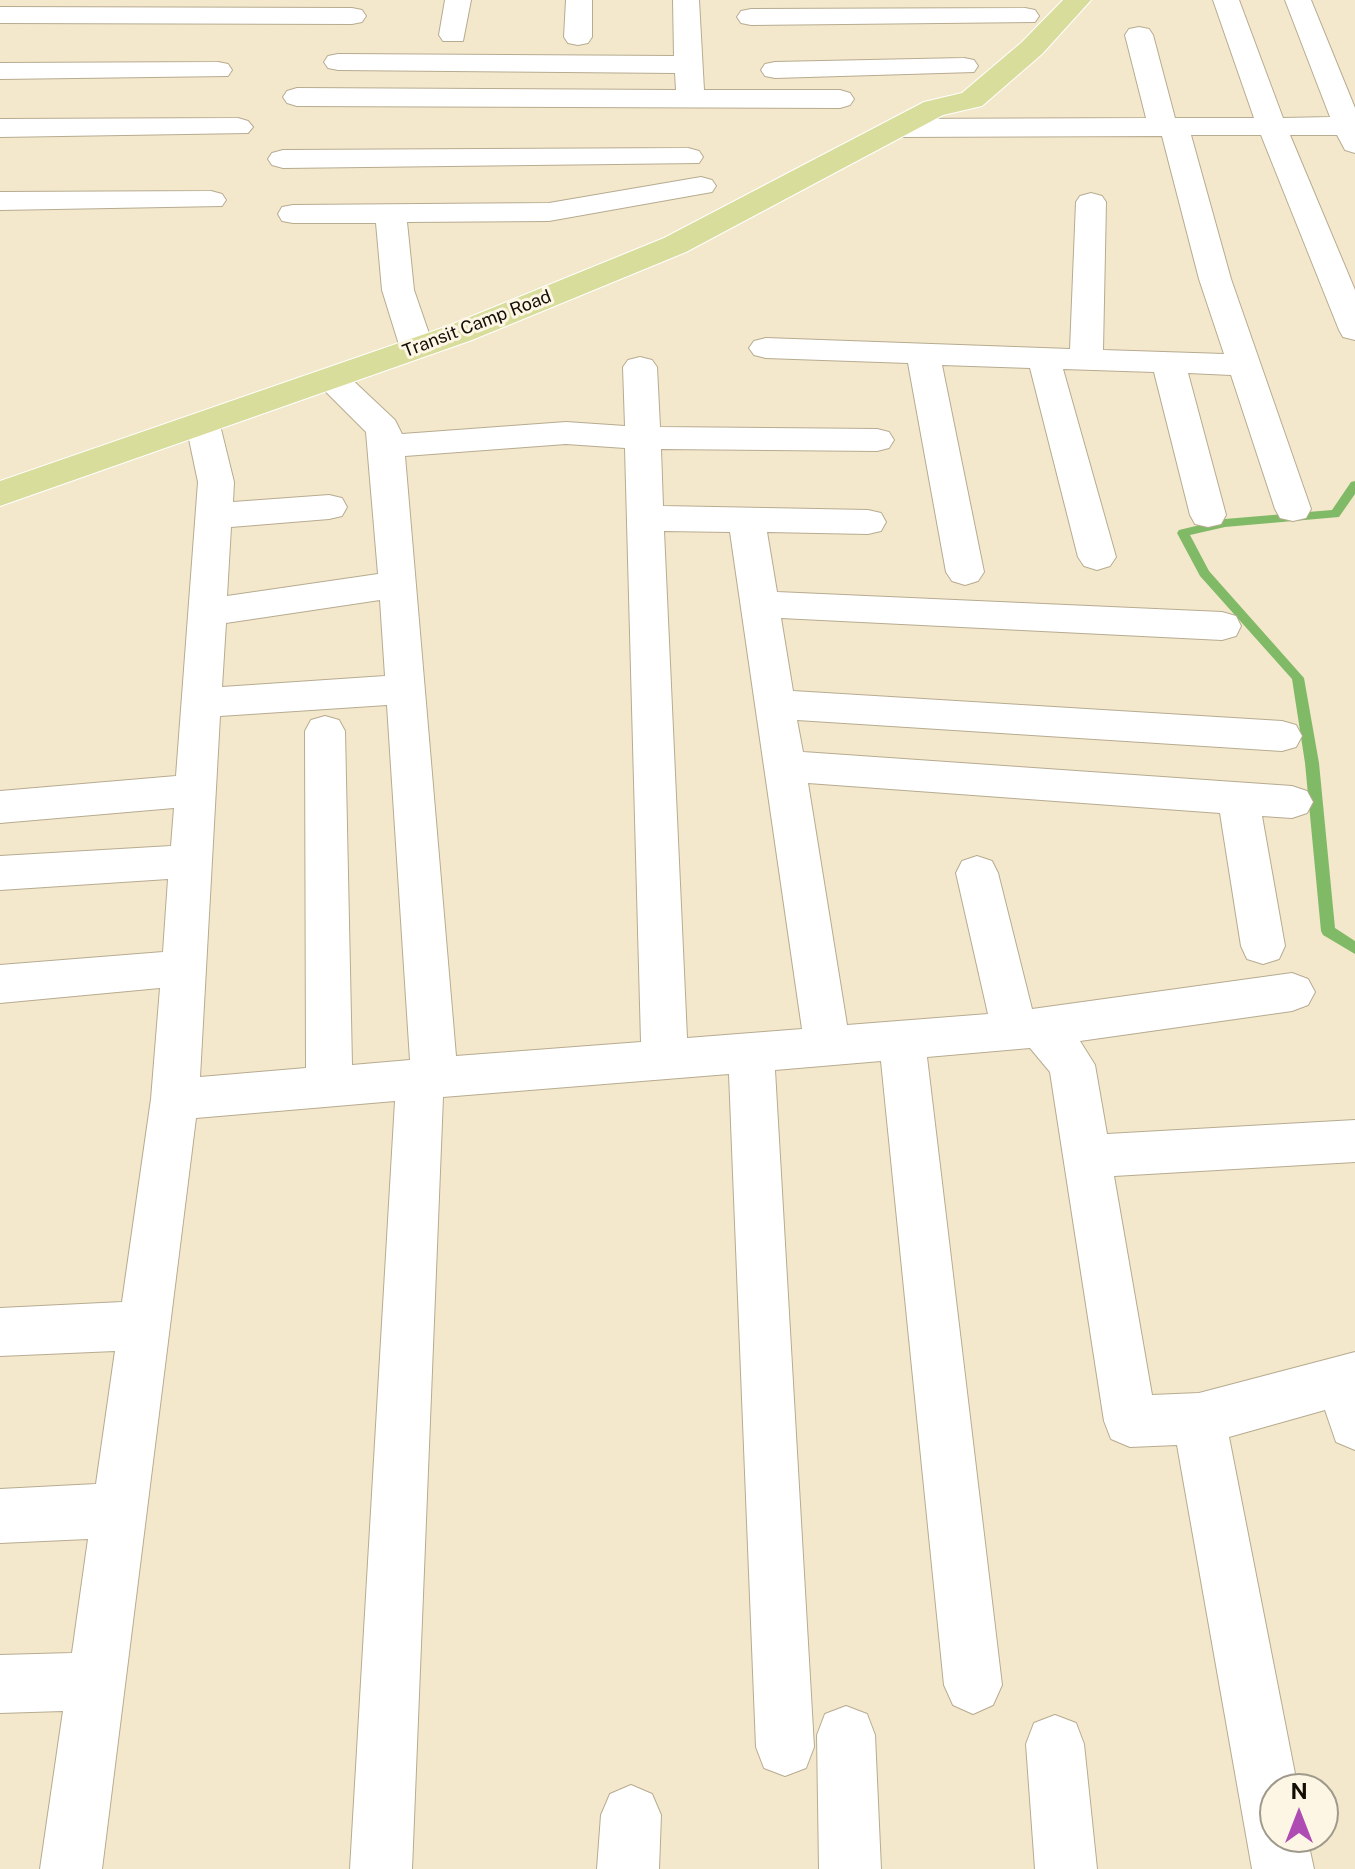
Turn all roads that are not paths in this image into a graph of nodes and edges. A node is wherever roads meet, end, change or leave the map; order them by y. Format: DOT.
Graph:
graph roads {
  1 [pos="458,0"];
  2 [pos="579,0"];
  3 [pos="686,0"];
  4 [pos="1078,0"];
  5 [pos="1226,0"];
  6 [pos="1298,0"];
  7 [pos="1034,8"];
  8 [pos="0,15"];
  9 [pos="751,17"];
  10 [pos="348,29"];
  11 [pos="453,35"];
  12 [pos="1139,35"];
  13 [pos="578,37"];
  14 [pos="982,51"];
  15 [pos="218,70"];
  16 [pos="750,70"];
  17 [pos="0,71"];
  18 [pos="720,71"];
  19 [pos="685,84"];
  20 [pos="297,97"];
  21 [pos="840,99"];
  22 [pos="934,108"];
  23 [pos="1272,126"];
  24 [pos="238,127"];
  25 [pos="1169,127"];
  26 [pos="0,128"];
  27 [pos="896,128"];
  28 [pos="1353,132"];
  29 [pos="688,157"];
  30 [pos="283,159"];
  31 [pos="701,186"];
  32 [pos="211,200"];
  33 [pos="0,201"];
  34 [pos="1091,202"];
  35 [pos="391,213"];
  36 [pos="293,214"];
  37 [pos="724,219"];
  38 [pos="1355,330"];
  39 [pos="417,348"];
  40 [pos="766,348"];
  41 [pos="923,354"];
  42 [pos="1044,359"];
  43 [pos="1086,361"];
  44 [pos="1168,363"];
  45 [pos="1244,365"];
  46 [pos="640,367"];
  47 [pos="332,379"];
  48 [pos="203,425"];
  49 [pos="642,438"];
  50 [pos="877,440"];
  51 [pos="387,446"];
  52 [pos="0,494"];
  53 [pos="329,507"];
  54 [pos="1293,509"];
  55 [pos="1208,515"];
  56 [pos="214,516"];
  57 [pos="645,518"];
  58 [pos="747,521"];
  59 [pos="868,522"];
  60 [pos="1097,557"];
  61 [pos="965,572"];
  62 [pos="397,584"];
  63 [pos="759,604"];
  64 [pos="208,612"];
  65 [pos="1222,626"];
  66 [pos="405,689"];
  67 [pos="201,703"];
  68 [pos="774,704"];
  69 [pos="325,731"];
  70 [pos="1282,736"];
  71 [pos="784,766"];
  72 [pos="195,790"];
  73 [pos="1238,798"];
  74 [pos="1292,802"];
  75 [pos="0,807"];
  76 [pos="191,861"];
  77 [pos="0,873"];
  78 [pos="977,873"];
  79 [pos="1263,946"];
  80 [pos="184,968"];
  81 [pos="0,984"];
  82 [pos="1292,992"];
  83 [pos="1028,1030"];
  84 [pos="902,1040"];
  85 [pos="827,1046"];
  86 [pos="751,1052"];
  87 [pos="665,1059"];
  88 [pos="427,1079"];
  89 [pos="329,1087"];
  90 [pos="175,1099"];
  91 [pos="1355,1141"];
  92 [pos="1086,1156"];
  93 [pos="145,1325"];
  94 [pos="0,1332"];
  95 [pos="1351,1394"];
  96 [pos="1199,1419"];
  97 [pos="121,1510"];
  98 [pos="0,1516"];
  99 [pos="99,1681"];
  100 [pos="0,1684"];
  101 [pos="973,1685"];
  102 [pos="846,1735"];
  103 [pos="1055,1744"];
  104 [pos="785,1747"];
  105 [pos="1265,1773"];
  106 [pos="71,1869"];
  107 [pos="381,1869"];
  108 [pos="850,1869"];
  109 [pos="1066,1869"];
  1 -- 11 [label="street"];
  2 -- 13 [label="street"];
  3 -- 19 [label="street"];
  4 -- 22 [label="main road, Transit Camp Road"];
  5 -- 23 [label="street"];
  6 -- 28 [label="street"];
  7 -- 9 [label="street"];
  7 -- 14 [label="main road"];
  8 -- 10 [label="street"];
  10 -- 19 [label="street"];
  12 -- 25 [label="street"];
  14 -- 16 [label="street"];
  14 -- 22 [label="main road"];
  15 -- 17 [label="street"];
  18 -- 19 [label="street"];
  19 -- 20 [label="street"];
  19 -- 21 [label="street"];
  19 -- 29 [label="street"];
  22 -- 27 [label="main road, Transit Camp Road"];
  23 -- 25 [label="street"];
  23 -- 28 [label="street"];
  23 -- 38 [label="street"];
  24 -- 26 [label="street"];
  25 -- 27 [label="street"];
  25 -- 45 [label="street"];
  27 -- 37 [label="main road, Transit Camp Road"];
  29 -- 30 [label="street"];
  29 -- 31 [label="street"];
  31 -- 35 [label="street"];
  31 -- 37 [label="street"];
  32 -- 33 [label="street"];
  34 -- 43 [label="street"];
  35 -- 36 [label="street"];
  35 -- 39 [label="street"];
  37 -- 39 [label="main road, Transit Camp Road"];
  39 -- 47 [label="main road, Transit Camp Road"];
  40 -- 41 [label="street"];
  41 -- 42 [label="street"];
  41 -- 61 [label="street"];
  42 -- 43 [label="street"];
  42 -- 60 [label="street"];
  43 -- 44 [label="street"];
  44 -- 45 [label="street"];
  44 -- 55 [label="street"];
  45 -- 54 [label="street"];
  46 -- 49 [label="street"];
  47 -- 48 [label="main road, Transit Camp Road"];
  47 -- 51 [label="street"];
  48 -- 52 [label="main road, Transit Camp Road"];
  48 -- 56 [label="street"];
  49 -- 50 [label="street"];
  49 -- 51 [label="street"];
  49 -- 57 [label="street"];
  51 -- 62 [label="street"];
  53 -- 56 [label="street"];
  56 -- 64 [label="street"];
  57 -- 58 [label="street"];
  57 -- 87 [label="street"];
  58 -- 59 [label="street"];
  58 -- 63 [label="street"];
  62 -- 64 [label="street"];
  62 -- 66 [label="street"];
  63 -- 65 [label="street"];
  63 -- 68 [label="street"];
  64 -- 67 [label="street"];
  66 -- 67 [label="street"];
  66 -- 88 [label="street"];
  67 -- 72 [label="street"];
  68 -- 70 [label="street"];
  68 -- 71 [label="street"];
  69 -- 89 [label="street"];
  71 -- 73 [label="street"];
  71 -- 85 [label="street"];
  72 -- 75 [label="street"];
  72 -- 76 [label="street"];
  73 -- 74 [label="street"];
  73 -- 79 [label="street"];
  76 -- 77 [label="street"];
  76 -- 80 [label="street"];
  78 -- 83 [label="street"];
  80 -- 81 [label="street"];
  80 -- 90 [label="street"];
  82 -- 83 [label="street"];
  83 -- 84 [label="street"];
  83 -- 92 [label="street"];
  84 -- 85 [label="street"];
  84 -- 101 [label="street"];
  85 -- 86 [label="street"];
  86 -- 87 [label="street"];
  86 -- 104 [label="street"];
  87 -- 88 [label="street"];
  88 -- 89 [label="street"];
  88 -- 107 [label="street"];
  89 -- 90 [label="street"];
  90 -- 93 [label="street"];
  91 -- 92 [label="street"];
  92 -- 96 [label="street"];
  93 -- 94 [label="street"];
  93 -- 97 [label="street"];
  95 -- 96 [label="street"];
  96 -- 105 [label="street"];
  97 -- 98 [label="street"];
  97 -- 99 [label="street"];
  99 -- 100 [label="street"];
  99 -- 106 [label="street"];
  102 -- 108 [label="street"];
  103 -- 109 [label="street"];
}
